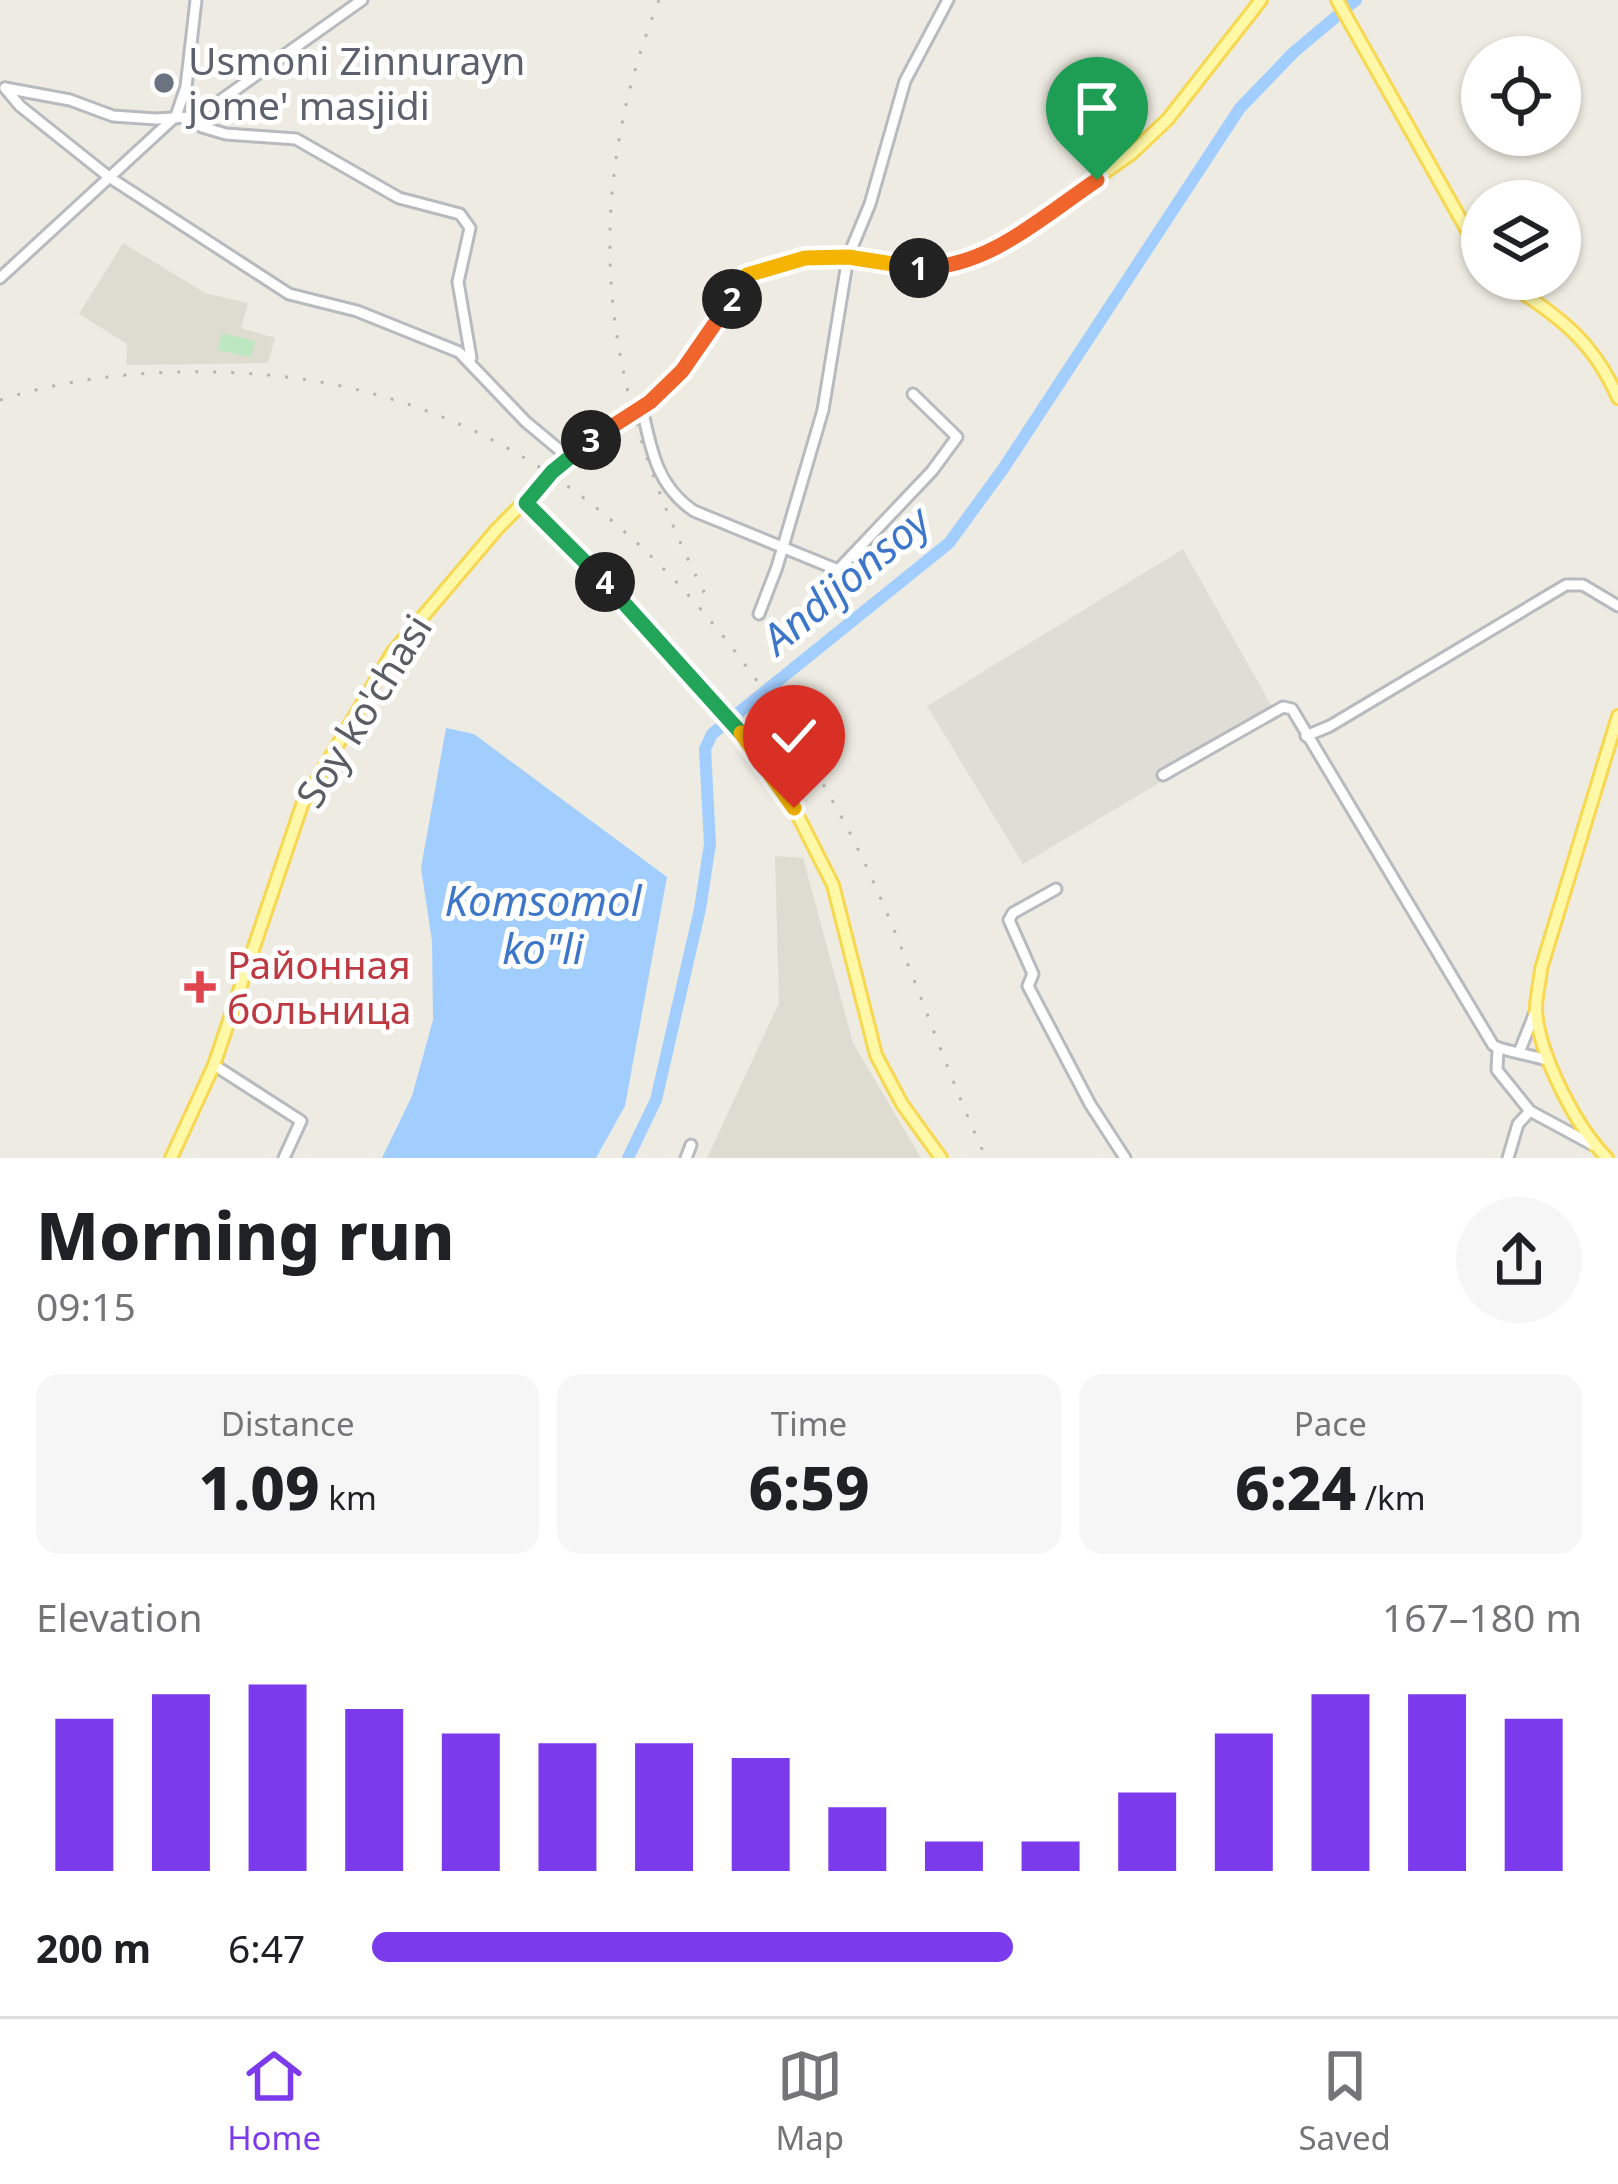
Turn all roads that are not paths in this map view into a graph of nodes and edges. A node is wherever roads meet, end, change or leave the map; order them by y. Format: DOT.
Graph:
graph roads {
  1 [pos="196,0"];
  2 [pos="362,0"];
  3 [pos="948,0"];
  4 [pos="1261,0"];
  5 [pos="1337,0"];
  6 [pos="3,87"];
  7 [pos="176,116"];
  8 [pos="189,117"];
  9 [pos="109,177"];
  10 [pos="1461,219"];
  11 [pos="848,257"];
  12 [pos="0,278"];
  13 [pos="1534,300"];
  14 [pos="472,361"];
  15 [pos="913,394"];
  16 [pos="1618,398"];
  17 [pos="642,408"];
  18 [pos="568,457"];
  19 [pos="526,503"];
  20 [pos="783,546"];
  21 [pos="1618,606"];
  22 [pos="759,614"];
  23 [pos="1618,716"];
  24 [pos="1306,736"];
  25 [pos="1163,775"];
  26 [pos="1056,889"];
  27 [pos="1536,1010"];
  28 [pos="1520,1049"];
  29 [pos="1498,1050"];
  30 [pos="1549,1061"];
  31 [pos="214,1065"];
  32 [pos="1530,1111"];
  33 [pos="691,1145"];
  34 [pos="1596,1147"];
  35 [pos="171,1158"];
  36 [pos="284,1158"];
  37 [pos="686,1158"];
  38 [pos="940,1158"];
  39 [pos="1125,1158"];
  40 [pos="1508,1158"];
  41 [pos="1606,1158"];
  1 -- 7 [label="street"];
  2 -- 8 [label="street"];
  3 -- 11 [label="street"];
  4 -- 11 [label="main road, Soy ko'chasi"];
  5 -- 10 [label="main road"];
  6 -- 7 [label="street"];
  6 -- 9 [label="street"];
  7 -- 8 [label="street"];
  7 -- 9 [label="street"];
  8 -- 14 [label="street"];
  9 -- 12 [label="street"];
  9 -- 14 [label="street"];
  11 -- 17 [label="main road, Soy ko'chasi"];
  11 -- 20 [label="street"];
  13 -- 16 [label="main road"];
  14 -- 18 [label="street"];
  15 -- 20 [label="street"];
  17 -- 18 [label="main road, Soy ko'chasi"];
  17 -- 20 [label="street"];
  18 -- 19 [label="main road, Soy ko'chasi"];
  19 -- 31 [label="main road, Soy ko'chasi"];
  19 -- 38 [label="main road"];
  20 -- 22 [label="street"];
  21 -- 24 [label="street"];
  23 -- 27 [label="main road"];
  24 -- 25 [label="street"];
  24 -- 29 [label="street"];
  26 -- 39 [label="street"];
  27 -- 28 [label="street"];
  27 -- 30 [label="main road"];
  28 -- 29 [label="street"];
  28 -- 30 [label="street"];
  29 -- 32 [label="street"];
  30 -- 34 [label="main road"];
  31 -- 35 [label="main road, Soy ko'chasi"];
  31 -- 36 [label="street"];
  32 -- 34 [label="street"];
  32 -- 40 [label="street"];
  33 -- 37 [label="street"];
  34 -- 41 [label="main road"];
}
